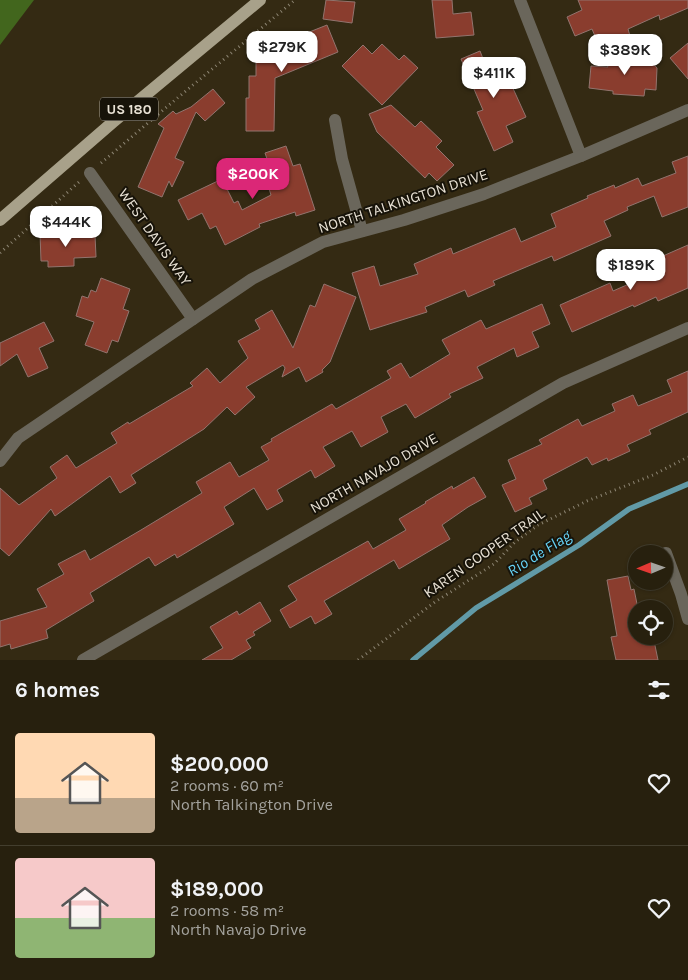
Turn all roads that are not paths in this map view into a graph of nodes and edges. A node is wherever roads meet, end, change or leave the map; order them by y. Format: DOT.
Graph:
graph roads {
  1 [pos="260,0"];
  2 [pos="520,0"];
  3 [pos="688,110"];
  4 [pos="335,120"];
  5 [pos="580,156"];
  6 [pos="90,173"];
  7 [pos="0,220"];
  8 [pos="362,231"];
  9 [pos="193,319"];
  10 [pos="688,328"];
  11 [pos="0,461"];
  12 [pos="673,572"];
  13 [pos="688,619"];
  14 [pos="83,660"];
  1 -- 7 [label="main road, US 180"];
  2 -- 5 [label="street"];
  3 -- 5 [label="street, NORTH TALKINGTON DRIVE"];
  4 -- 8 [label="street"];
  5 -- 8 [label="street, NORTH TALKINGTON DRIVE"];
  6 -- 9 [label="street, WEST DAVIS WAY"];
  8 -- 9 [label="street, NORTH TALKINGTON DRIVE"];
  9 -- 11 [label="street, NORTH TALKINGTON DRIVE"];
  10 -- 14 [label="street, NORTH NAVAJO DRIVE"];
  12 -- 13 [label="street"];
}
